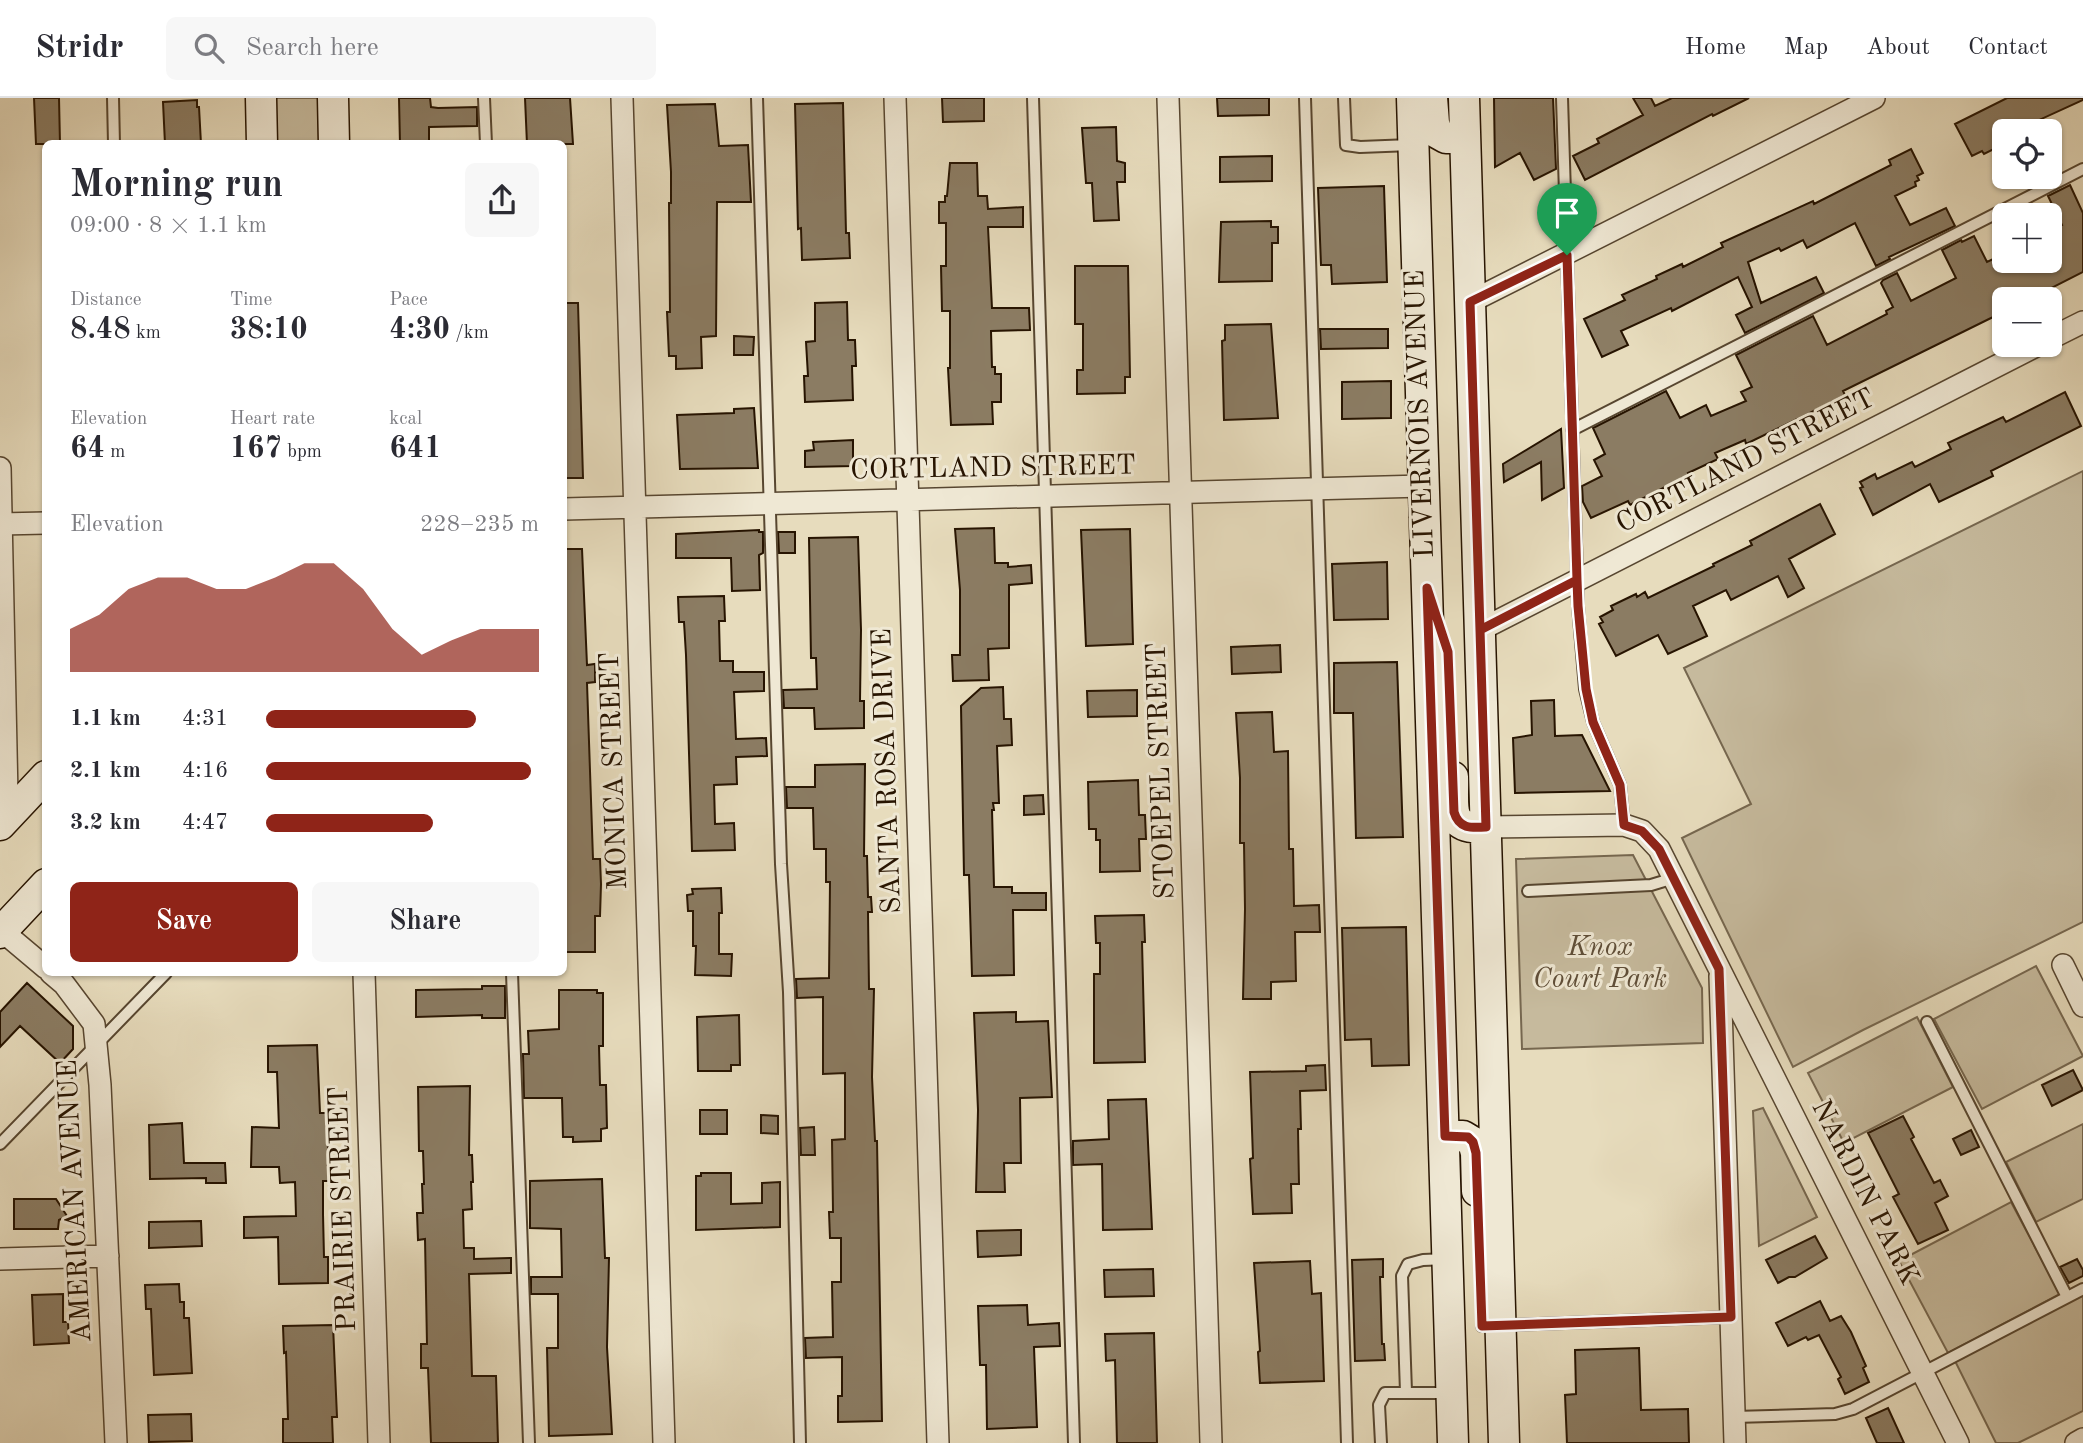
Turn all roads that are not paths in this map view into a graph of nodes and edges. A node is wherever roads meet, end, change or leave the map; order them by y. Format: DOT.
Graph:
graph roads {
  1 [pos="113,98"];
  2 [pos="261,98"];
  3 [pos="333,98"];
  4 [pos="484,98"];
  5 [pos="622,98"];
  6 [pos="757,98"];
  7 [pos="895,98"];
  8 [pos="1033,98"];
  9 [pos="1168,98"];
  10 [pos="1305,98"];
  11 [pos="1344,98"];
  12 [pos="1412,98"];
  13 [pos="1432,98"];
  14 [pos="1464,98"];
  15 [pos="1562,98"];
  16 [pos="1874,98"];
  17 [pos="114,140"];
  18 [pos="262,140"];
  19 [pos="334,140"];
  20 [pos="486,140"];
  21 [pos="1434,140"];
  22 [pos="2083,169"];
  23 [pos="1567,255"];
  24 [pos="1470,302"];
  25 [pos="2083,322"];
  26 [pos="2062,332"];
  27 [pos="2014,357"];
  28 [pos="1572,430"];
  29 [pos="0,468"];
  30 [pos="1423,486"];
  31 [pos="1316,489"];
  32 [pos="1180,492"];
  33 [pos="1045,496"];
  34 [pos="908,499"];
  35 [pos="770,503"];
  36 [pos="634,507"];
  37 [pos="567,509"];
  38 [pos="42,523"];
  39 [pos="1,524"];
  40 [pos="1577,580"];
  41 [pos="1427,588"];
  42 [pos="1480,630"];
  43 [pos="42,780"];
  44 [pos="0,811"];
  45 [pos="0,825"];
  46 [pos="1624,825"];
  47 [pos="1486,827"];
  48 [pos="1674,878"];
  49 [pos="42,888"];
  50 [pos="1528,891"];
  51 [pos="1,930"];
  52 [pos="42,965"];
  53 [pos="2063,965"];
  54 [pos="1719,969"];
  55 [pos="55,976"];
  56 [pos="163,976"];
  57 [pos="365,976"];
  58 [pos="512,976"];
  59 [pos="2083,1006"];
  60 [pos="1927,1022"];
  61 [pos="96,1043"];
  62 [pos="1445,1136"];
  63 [pos="0,1144"];
  64 [pos="108,1256"];
  65 [pos="0,1259"];
  66 [pos="1448,1259"];
  67 [pos="2083,1289"];
  68 [pos="2067,1297"];
  69 [pos="1731,1317"];
  70 [pos="1491,1325"];
  71 [pos="1923,1372"];
  72 [pos="1406,1392"];
  73 [pos="1452,1393"];
  74 [pos="1734,1417"];
  75 [pos="2083,1439"];
  76 [pos="116,1443"];
  77 [pos="379,1443"];
  78 [pos="528,1443"];
  79 [pos="664,1443"];
  80 [pos="800,1443"];
  81 [pos="938,1443"];
  82 [pos="1074,1443"];
  83 [pos="1211,1443"];
  84 [pos="1347,1443"];
  85 [pos="1381,1443"];
  86 [pos="1453,1443"];
  87 [pos="1504,1443"];
  88 [pos="1735,1443"];
  89 [pos="1958,1443"];
  90 [pos="2076,1443"];
  1 -- 17 [label="lane"];
  2 -- 18 [label="main road"];
  3 -- 19 [label="main road"];
  4 -- 20 [label="lane"];
  5 -- 36 [label="street, MONICA STREET"];
  6 -- 35 [label="lane"];
  7 -- 34 [label="street, SANTA ROSA DRIVE"];
  8 -- 33 [label="lane"];
  9 -- 32 [label="street, STOEPEL STREET"];
  10 -- 31 [label="lane"];
  11 -- 21 [label="lane"];
  12 -- 21 [label="main road, LIVERNOIS AVENUE"];
  13 -- 21 [label="main road"];
  14 -- 21 [label="main road, LIVERNOIS AVENUE"];
  15 -- 23 [label="lane"];
  16 -- 23 [label="street"];
  21 -- 24 [label="main road, LIVERNOIS AVENUE"];
  21 -- 30 [label="main road, LIVERNOIS AVENUE"];
  22 -- 28 [label="lane"];
  23 -- 24 [label="street"];
  23 -- 28 [label="lane"];
  24 -- 42 [label="main road, LIVERNOIS AVENUE"];
  25 -- 26 [label="street"];
  27 -- 40 [label="street, CORTLAND STREET"];
  28 -- 40 [label="lane"];
  29 -- 39 [label="street"];
  30 -- 31 [label="street, CORTLAND STREET"];
  30 -- 41 [label="main road, LIVERNOIS AVENUE"];
  31 -- 32 [label="street, CORTLAND STREET"];
  31 -- 84 [label="lane"];
  32 -- 33 [label="street, CORTLAND STREET"];
  32 -- 83 [label="street, STOEPEL STREET"];
  33 -- 34 [label="street, CORTLAND STREET"];
  33 -- 82 [label="lane"];
  34 -- 35 [label="street, CORTLAND STREET"];
  34 -- 81 [label="street, SANTA ROSA DRIVE"];
  35 -- 36 [label="street, CORTLAND STREET"];
  35 -- 80 [label="lane"];
  36 -- 37 [label="street, CORTLAND STREET"];
  36 -- 79 [label="street, MONICA STREET"];
  38 -- 39 [label="street"];
  39 -- 44 [label="street"];
  40 -- 42 [label="street, CORTLAND STREET"];
  40 -- 46 [label="lane"];
  41 -- 47 [label="main road"];
  41 -- 62 [label="main road, LIVERNOIS AVENUE"];
  42 -- 47 [label="main road, LIVERNOIS AVENUE"];
  43 -- 45 [label="main road"];
  46 -- 47 [label="street"];
  46 -- 48 [label="street, NARDIN PARK"];
  47 -- 70 [label="main road, LIVERNOIS AVENUE"];
  48 -- 50 [label="lane"];
  48 -- 54 [label="street, NARDIN PARK"];
  49 -- 51 [label="main road"];
  51 -- 52 [label="street"];
  53 -- 59 [label="street"];
  54 -- 69 [label="street"];
  54 -- 71 [label="street, NARDIN PARK"];
  55 -- 61 [label="street, AMERICAN AVENUE"];
  56 -- 61 [label="lane"];
  57 -- 77 [label="street, PRAIRIE STREET"];
  58 -- 78 [label="lane"];
  60 -- 68 [label="lane"];
  61 -- 63 [label="lane"];
  61 -- 64 [label="street, AMERICAN AVENUE"];
  62 -- 66 [label="main road, LIVERNOIS AVENUE"];
  62 -- 70 [label="main road"];
  64 -- 65 [label="street"];
  64 -- 76 [label="street, AMERICAN AVENUE"];
  66 -- 72 [label="lane"];
  66 -- 73 [label="main road, LIVERNOIS AVENUE"];
  67 -- 68 [label="lane"];
  68 -- 71 [label="lane"];
  69 -- 70 [label="lane"];
  69 -- 74 [label="street"];
  70 -- 87 [label="main road, LIVERNOIS AVENUE"];
  71 -- 74 [label="lane"];
  71 -- 89 [label="street, NARDIN PARK"];
  72 -- 73 [label="lane"];
  72 -- 85 [label="lane"];
  73 -- 86 [label="main road, LIVERNOIS AVENUE"];
  74 -- 88 [label="street"];
  75 -- 90 [label="street"];
}
